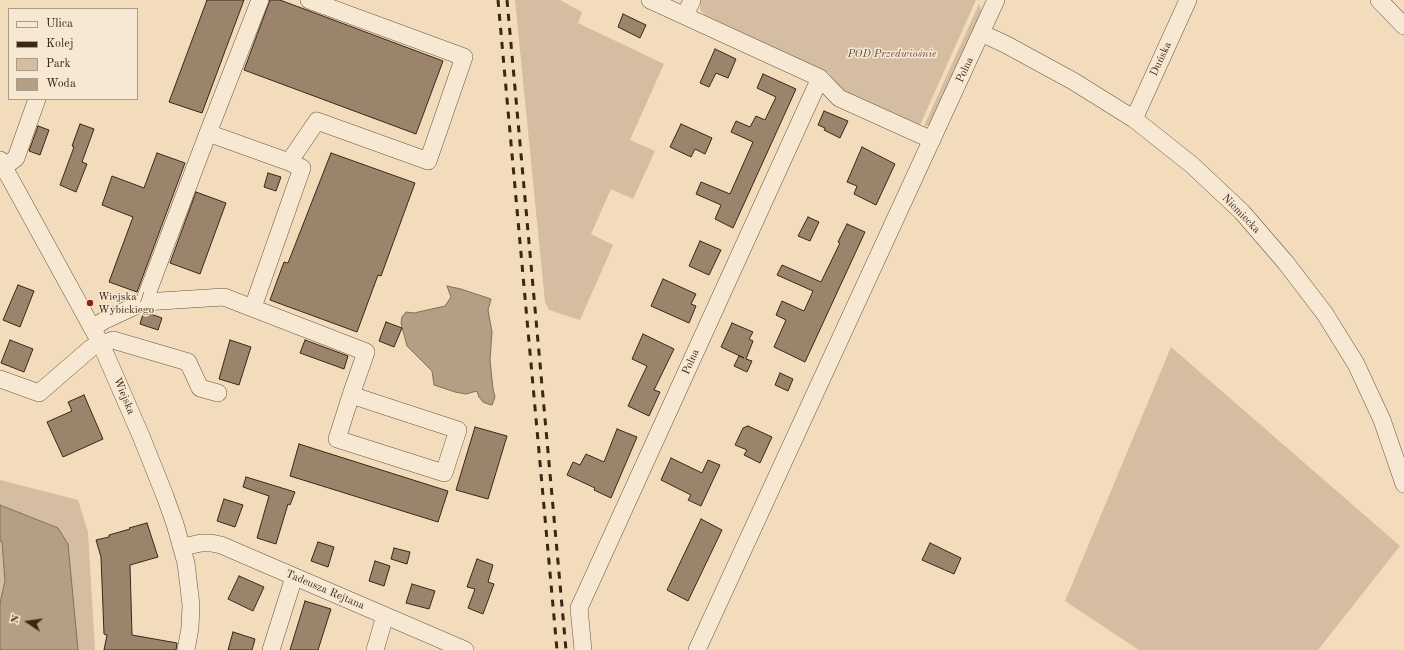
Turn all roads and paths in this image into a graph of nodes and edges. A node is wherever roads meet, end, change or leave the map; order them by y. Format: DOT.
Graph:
graph roads {
  1 [pos="260,0"];
  2 [pos="309,0"];
  3 [pos="650,0"];
  4 [pos="692,0"];
  5 [pos="996,0"];
  6 [pos="1188,0"];
  7 [pos="1379,0"];
  8 [pos="685,16"];
  9 [pos="1404,26"];
  10 [pos="981,33"];
  11 [pos="820,78"];
  12 [pos="37,100"];
  13 [pos="1134,119"];
  14 [pos="208,133"];
  15 [pos="932,140"];
  16 [pos="289,162"];
  17 [pos="2,164"];
  18 [pos="144,302"];
  19 [pos="252,307"];
  20 [pos="92,328"];
  21 [pos="101,344"];
  22 [pos="0,379"];
  23 [pos="218,393"];
  24 [pos="351,395"];
  25 [pos="1404,484"];
  26 [pos="183,547"];
  27 [pos="294,577"];
  28 [pos="385,616"];
  29 [pos="186,650"];
  30 [pos="271,650"];
  31 [pos="375,650"];
  32 [pos="465,650"];
  33 [pos="583,650"];
  34 [pos="696,650"];
  1 -- 14 [label="street"];
  2 -- 16 [label="street"];
  3 -- 8 [label="street"];
  4 -- 8 [label="street"];
  5 -- 10 [label="street, Polna"];
  6 -- 13 [label="street, Duńska"];
  7 -- 9 [label="street"];
  8 -- 11 [label="street"];
  10 -- 13 [label="street, Niemiecka"];
  10 -- 15 [label="street, Polna"];
  11 -- 15 [label="street"];
  11 -- 33 [label="street, Polna"];
  12 -- 17 [label="street"];
  13 -- 25 [label="street, Niemiecka"];
  14 -- 16 [label="street"];
  14 -- 18 [label="street"];
  15 -- 34 [label="street, Polna"];
  16 -- 19 [label="street"];
  17 -- 20 [label="street, Wiejska"];
  18 -- 19 [label="street"];
  18 -- 20 [label="street"];
  19 -- 24 [label="street"];
  20 -- 21 [label="street, Wiejska"];
  21 -- 22 [label="street"];
  21 -- 23 [label="street"];
  21 -- 26 [label="street, Wiejska"];
  24 -- 24 [label="street"];
  26 -- 27 [label="street, Tadeusza Rejtana"];
  26 -- 29 [label="street, Wiejska"];
  27 -- 28 [label="street, Tadeusza Rejtana"];
  27 -- 30 [label="street"];
  28 -- 31 [label="street"];
  28 -- 32 [label="street, Tadeusza Rejtana"];
}
